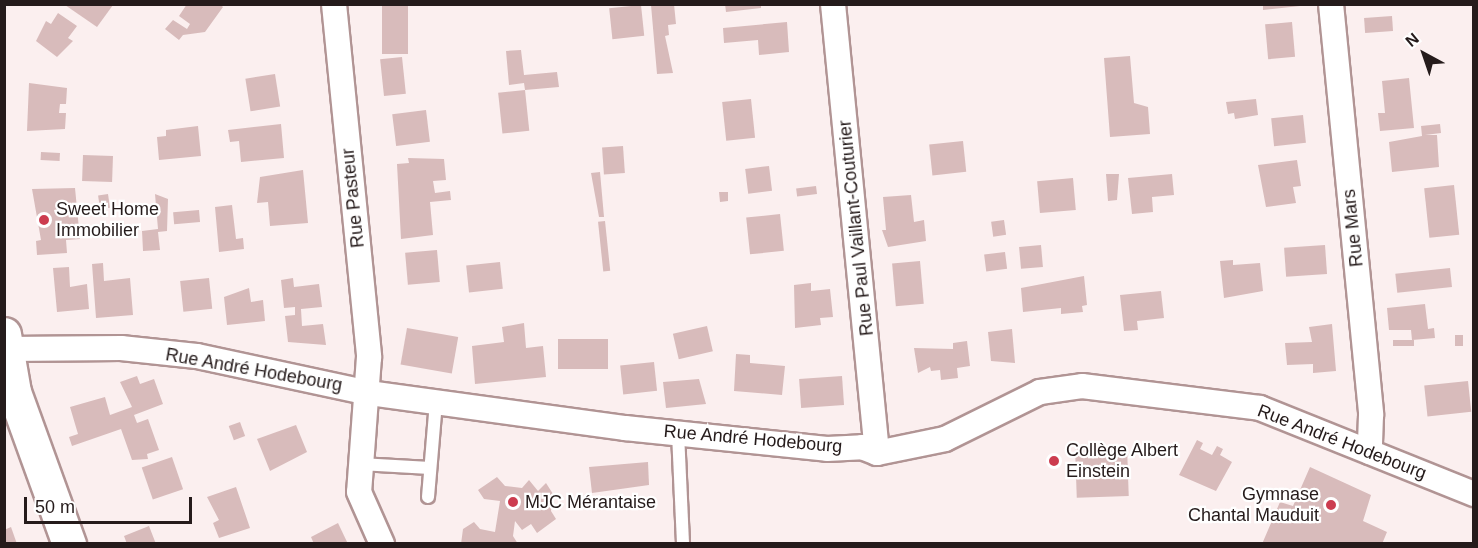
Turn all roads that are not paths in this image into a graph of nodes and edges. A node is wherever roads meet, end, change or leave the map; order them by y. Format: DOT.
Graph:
graph roads {
  1 [pos="334,4"];
  2 [pos="833,4"];
  3 [pos="1331,4"];
  4 [pos="5,344"];
  5 [pos="369,393"];
  6 [pos="436,402"];
  7 [pos="678,434"];
  8 [pos="1370,452"];
  9 [pos="877,453"];
  10 [pos="360,464"];
  11 [pos="430,468"];
  12 [pos="1473,494"];
  13 [pos="428,497"];
  14 [pos="69,543"];
  15 [pos="382,543"];
  16 [pos="683,543"];
  1 -- 5 [label="street, Rue Pasteur"];
  2 -- 9 [label="street, Rue Paul Vaillant-Couturier"];
  3 -- 8 [label="street, Rue Mars"];
  4 -- 5 [label="street, Rue André Hodebourg"];
  4 -- 14 [label="main road"];
  5 -- 6 [label="street, Rue André Hodebourg"];
  5 -- 10 [label="street, Rue Pasteur"];
  6 -- 7 [label="street, Rue André Hodebourg"];
  6 -- 11 [label="lane"];
  7 -- 9 [label="street, Rue André Hodebourg"];
  7 -- 16 [label="lane"];
  8 -- 9 [label="street, Rue André Hodebourg"];
  8 -- 12 [label="street, Rue André Hodebourg"];
  10 -- 11 [label="lane"];
  10 -- 15 [label="street, Rue Pasteur"];
  11 -- 13 [label="lane"];
}
